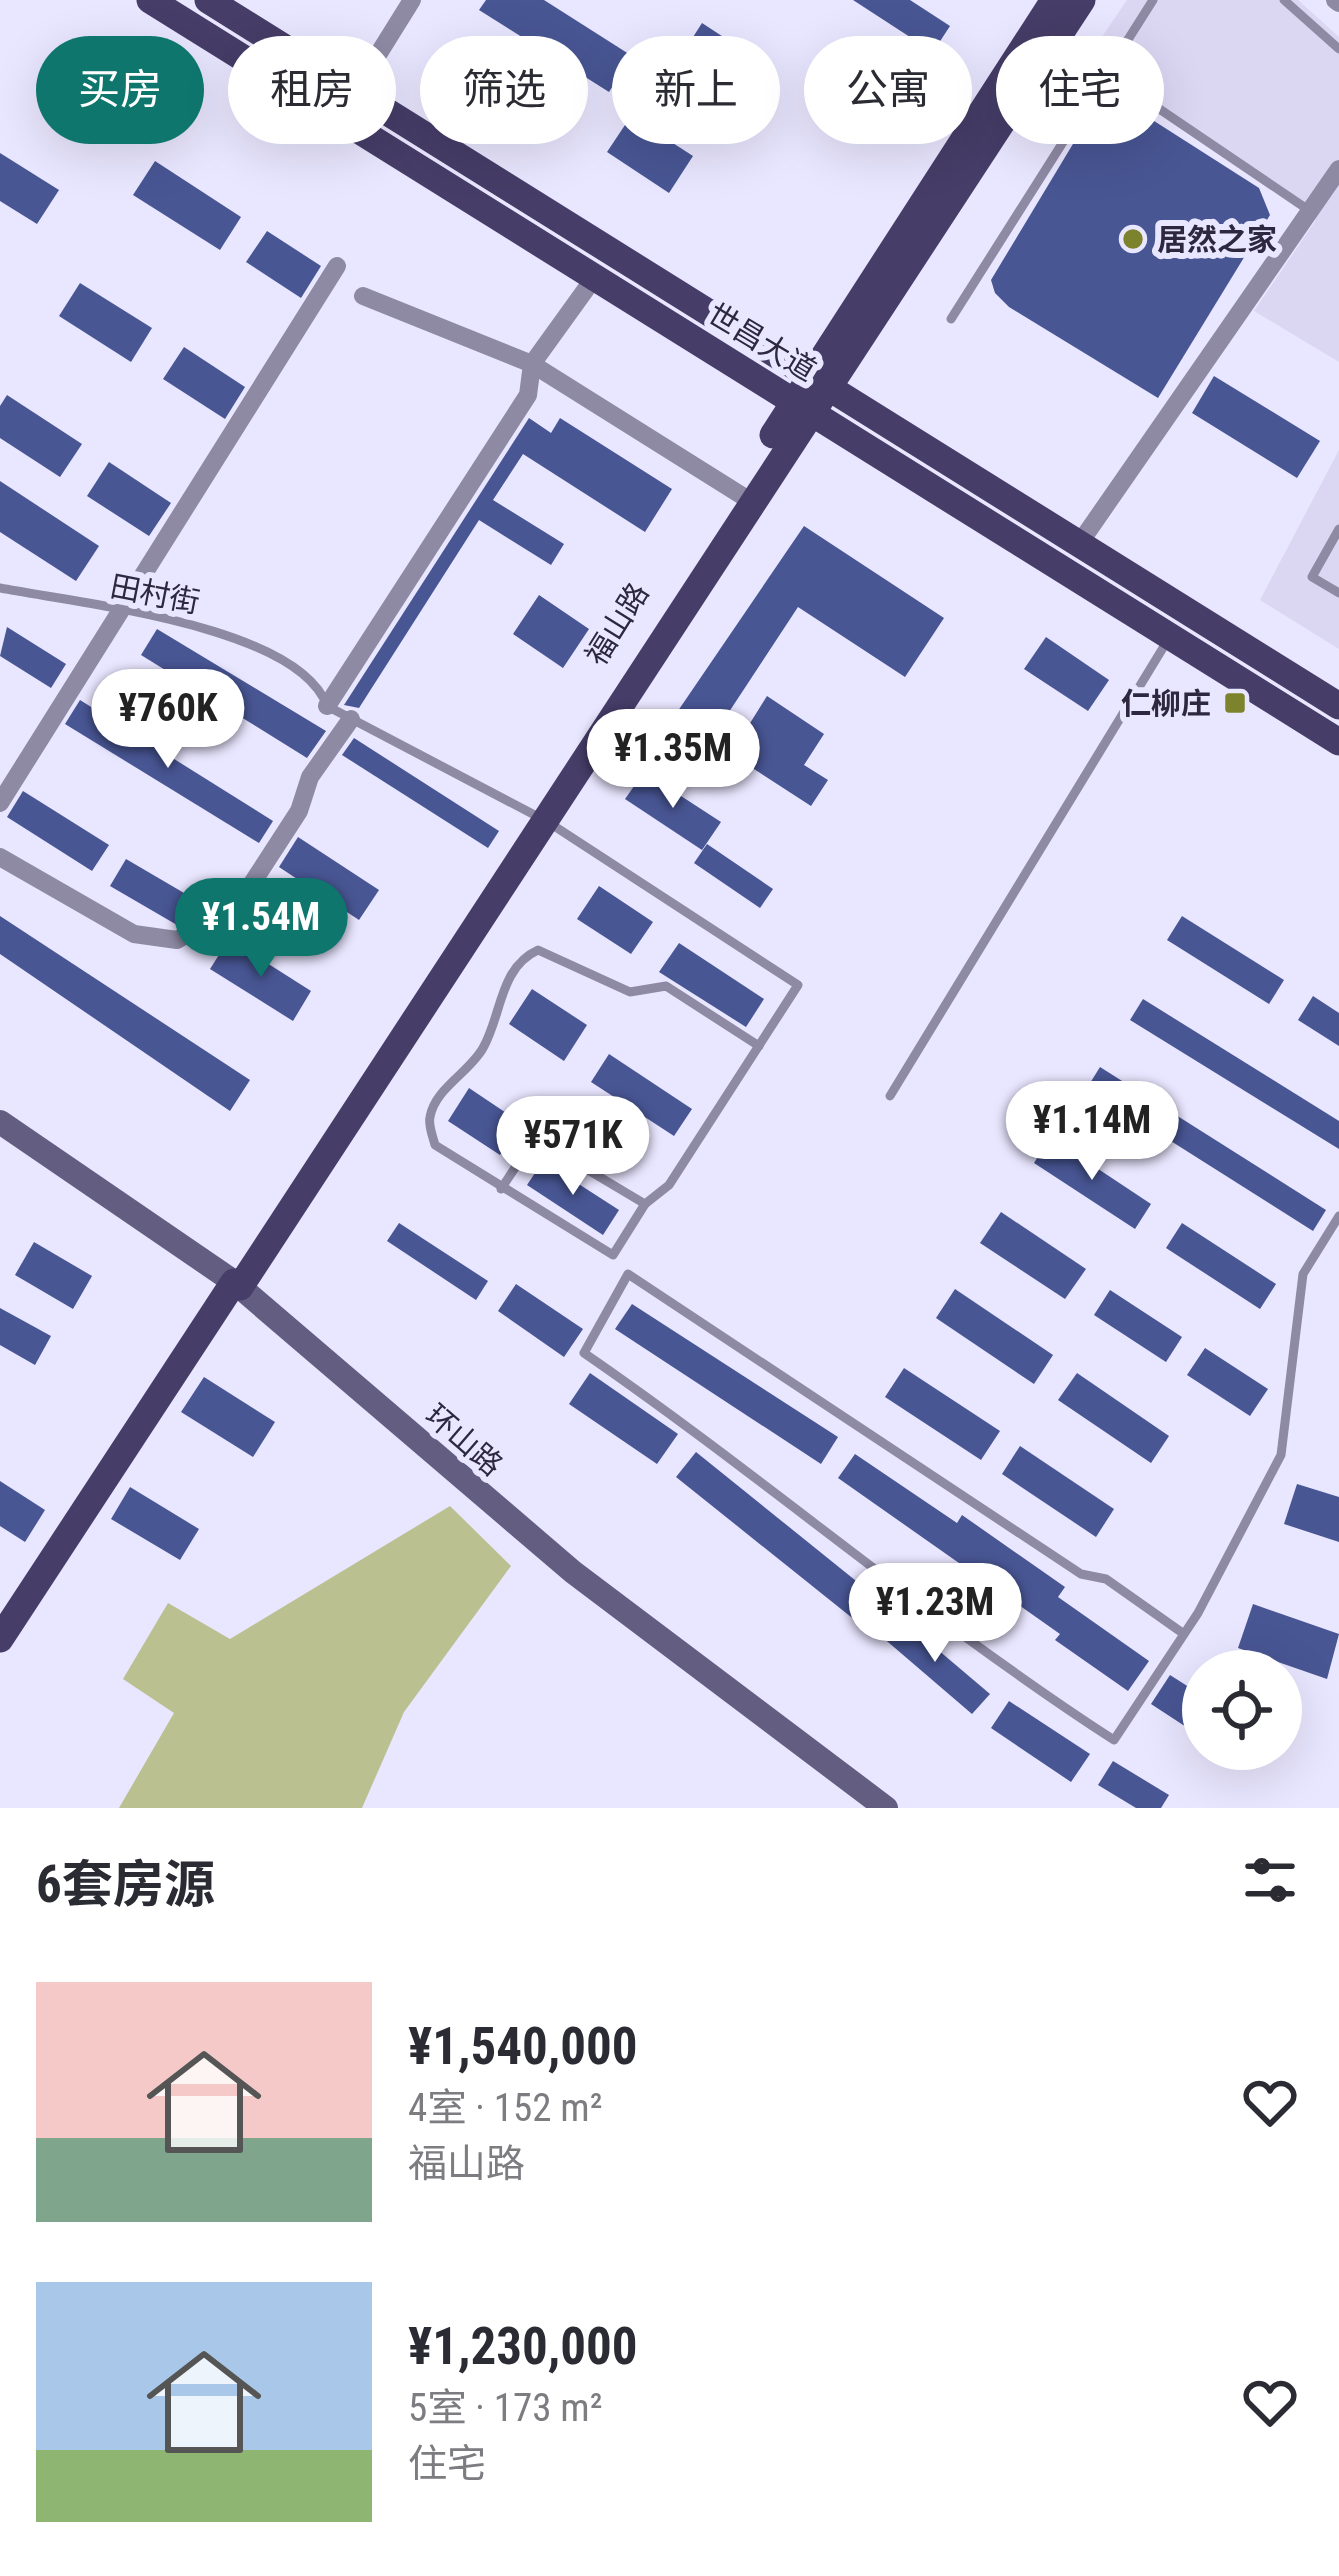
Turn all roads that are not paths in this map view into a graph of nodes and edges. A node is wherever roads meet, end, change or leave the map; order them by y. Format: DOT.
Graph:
graph roads {
  1 [pos="150,0"];
  2 [pos="208,0"];
  3 [pos="412,0"];
  4 [pos="1054,0"];
  5 [pos="1082,0"];
  6 [pos="1153,0"];
  7 [pos="1284,0"];
  8 [pos="1047,33"];
  9 [pos="267,36"];
  10 [pos="390,36"];
  11 [pos="1051,36"];
  12 [pos="1130,36"];
  13 [pos="1339,49"];
  14 [pos="1164,113"];
  15 [pos="396,116"];
  16 [pos="1062,144"];
  17 [pos="1339,170"];
  18 [pos="1310,211"];
  19 [pos="338,266"];
  20 [pos="594,278"];
  21 [pos="363,296"];
  22 [pos="951,319"];
  23 [pos="532,364"];
  24 [pos="818,379"];
  25 [pos="802,405"];
  26 [pos="745,497"];
  27 [pos="1339,530"];
  28 [pos="1079,544"];
  29 [pos="0,588"];
  30 [pos="1339,593"];
  31 [pos="118,612"];
  32 [pos="1168,638"];
  33 [pos="327,706"];
  34 [pos="1339,706"];
  35 [pos="351,719"];
  36 [pos="1339,742"];
  37 [pos="0,803"];
  38 [pos="542,820"];
  39 [pos="0,857"];
  40 [pos="759,1046"];
  41 [pos="890,1096"];
  42 [pos="0,1122"];
  43 [pos="501,1189"];
  44 [pos="645,1204"];
  45 [pos="1339,1216"];
  46 [pos="234,1282"];
  47 [pos="10,1600"];
  48 [pos="1184,1634"];
  49 [pos="0,1639"];
  50 [pos="886,1808"];
  1 -- 20 [label="main road, 世昌大道"];
  2 -- 9 [label="main road, 世昌大道"];
  3 -- 10 [label="street"];
  4 -- 8 [label="main road"];
  5 -- 8 [label="main road"];
  6 -- 12 [label="lane"];
  7 -- 13 [label="lane"];
  8 -- 11 [label="lane"];
  8 -- 24 [label="main road"];
  14 -- 18 [label="lane"];
  15 -- 24 [label="main road, 世昌大道"];
  16 -- 22 [label="lane"];
  17 -- 18 [label="street"];
  18 -- 28 [label="street"];
  19 -- 31 [label="street"];
  20 -- 23 [label="street"];
  20 -- 25 [label="main road, 世昌大道"];
  21 -- 23 [label="street"];
  23 -- 26 [label="street"];
  23 -- 33 [label="street"];
  24 -- 25 [label="main road"];
  24 -- 28 [label="main road, 世昌大道"];
  25 -- 26 [label="main road"];
  25 -- 32 [label="main road, 世昌大道"];
  26 -- 38 [label="main road"];
  27 -- 30 [label="lane"];
  28 -- 34 [label="main road, 世昌大道"];
  29 -- 31 [label="lane, 田村街"];
  31 -- 33 [label="lane, 田村街"];
  31 -- 37 [label="street"];
  32 -- 36 [label="main road, 世昌大道"];
  32 -- 41 [label="lane"];
  33 -- 35 [label="lane, 田村街"];
  35 -- 38 [label="lane, 田村街"];
  35 -- 39 [label="street"];
  38 -- 40 [label="lane, 田村街"];
  38 -- 46 [label="main road"];
  40 -- 43 [label="lane"];
  40 -- 44 [label="lane"];
  42 -- 46 [label="main road, 环山路"];
  43 -- 44 [label="lane"];
  43 -- 44 [label="lane"];
  45 -- 48 [label="lane"];
  46 -- 47 [label="main road"];
  46 -- 50 [label="main road, 环山路"];
  47 -- 49 [label="main road"];
  48 -- 48 [label="lane"];
}
